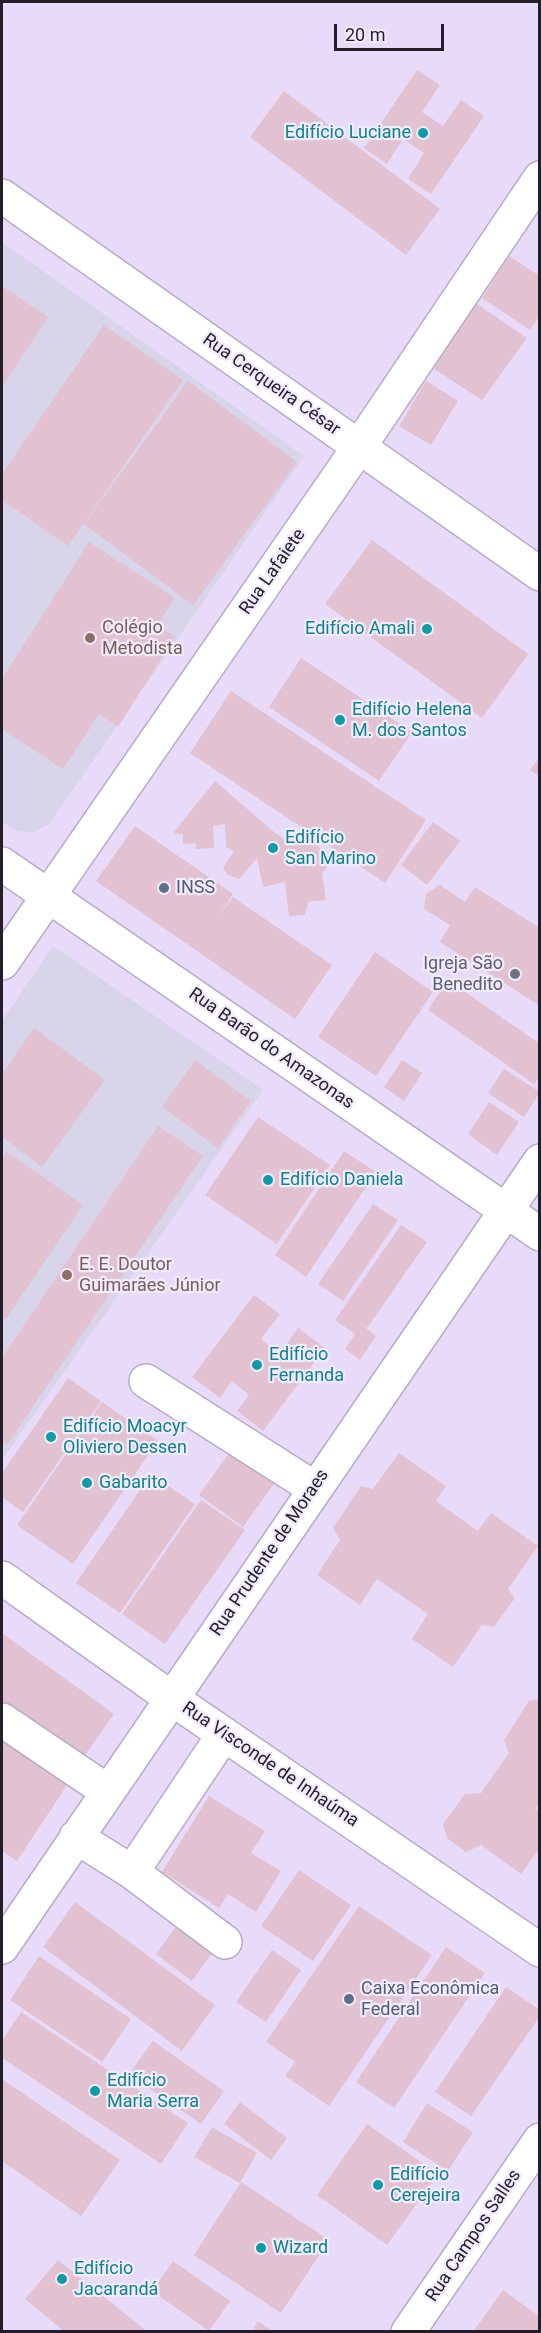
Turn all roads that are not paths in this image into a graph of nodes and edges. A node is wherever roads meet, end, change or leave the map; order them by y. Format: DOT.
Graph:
graph roads {
  1 [pos="540,178"];
  2 [pos="2,196"];
  3 [pos="359,447"];
  4 [pos="540,574"];
  5 [pos="2,864"];
  6 [pos="48,896"];
  7 [pos="2,963"];
  8 [pos="540,1161"];
  9 [pos="505,1210"];
  10 [pos="540,1234"];
  11 [pos="146,1382"];
  12 [pos="314,1488"];
  13 [pos="2,1578"];
  14 [pos="171,1698"];
  15 [pos="2,1720"];
  16 [pos="224,1734"];
  17 [pos="107,1791"];
  18 [pos="76,1837"];
  19 [pos="132,1872"];
  20 [pos="225,1942"];
  21 [pos="2,1947"];
  22 [pos="540,1950"];
  23 [pos="540,2140"];
  24 [pos="408,2331"];
  1 -- 3 [label="street, Rua Lafaiete"];
  2 -- 3 [label="street, Rua Cerqueira César"];
  3 -- 4 [label="street, Rua Cerqueira César"];
  3 -- 6 [label="street, Rua Lafaiete"];
  5 -- 6 [label="street, Rua Barão do Amazonas"];
  6 -- 7 [label="street, Rua Lafaiete"];
  6 -- 9 [label="street, Rua Barão do Amazonas"];
  8 -- 9 [label="street, Rua Prudente de Moraes"];
  9 -- 10 [label="street, Rua Barão do Amazonas"];
  9 -- 12 [label="street, Rua Prudente de Moraes"];
  11 -- 12 [label="street"];
  12 -- 14 [label="street, Rua Prudente de Moraes"];
  13 -- 14 [label="street, Rua Visconde de Inhaúma"];
  14 -- 16 [label="street, Rua Visconde de Inhaúma"];
  14 -- 17 [label="street, Rua Prudente de Moraes"];
  15 -- 17 [label="street"];
  16 -- 19 [label="street"];
  16 -- 22 [label="street, Rua Visconde de Inhaúma"];
  17 -- 18 [label="street, Rua Prudente de Moraes"];
  18 -- 19 [label="street"];
  18 -- 21 [label="street, Rua Prudente de Moraes"];
  19 -- 20 [label="street"];
  23 -- 24 [label="street, Rua Campos Salles"];
}
